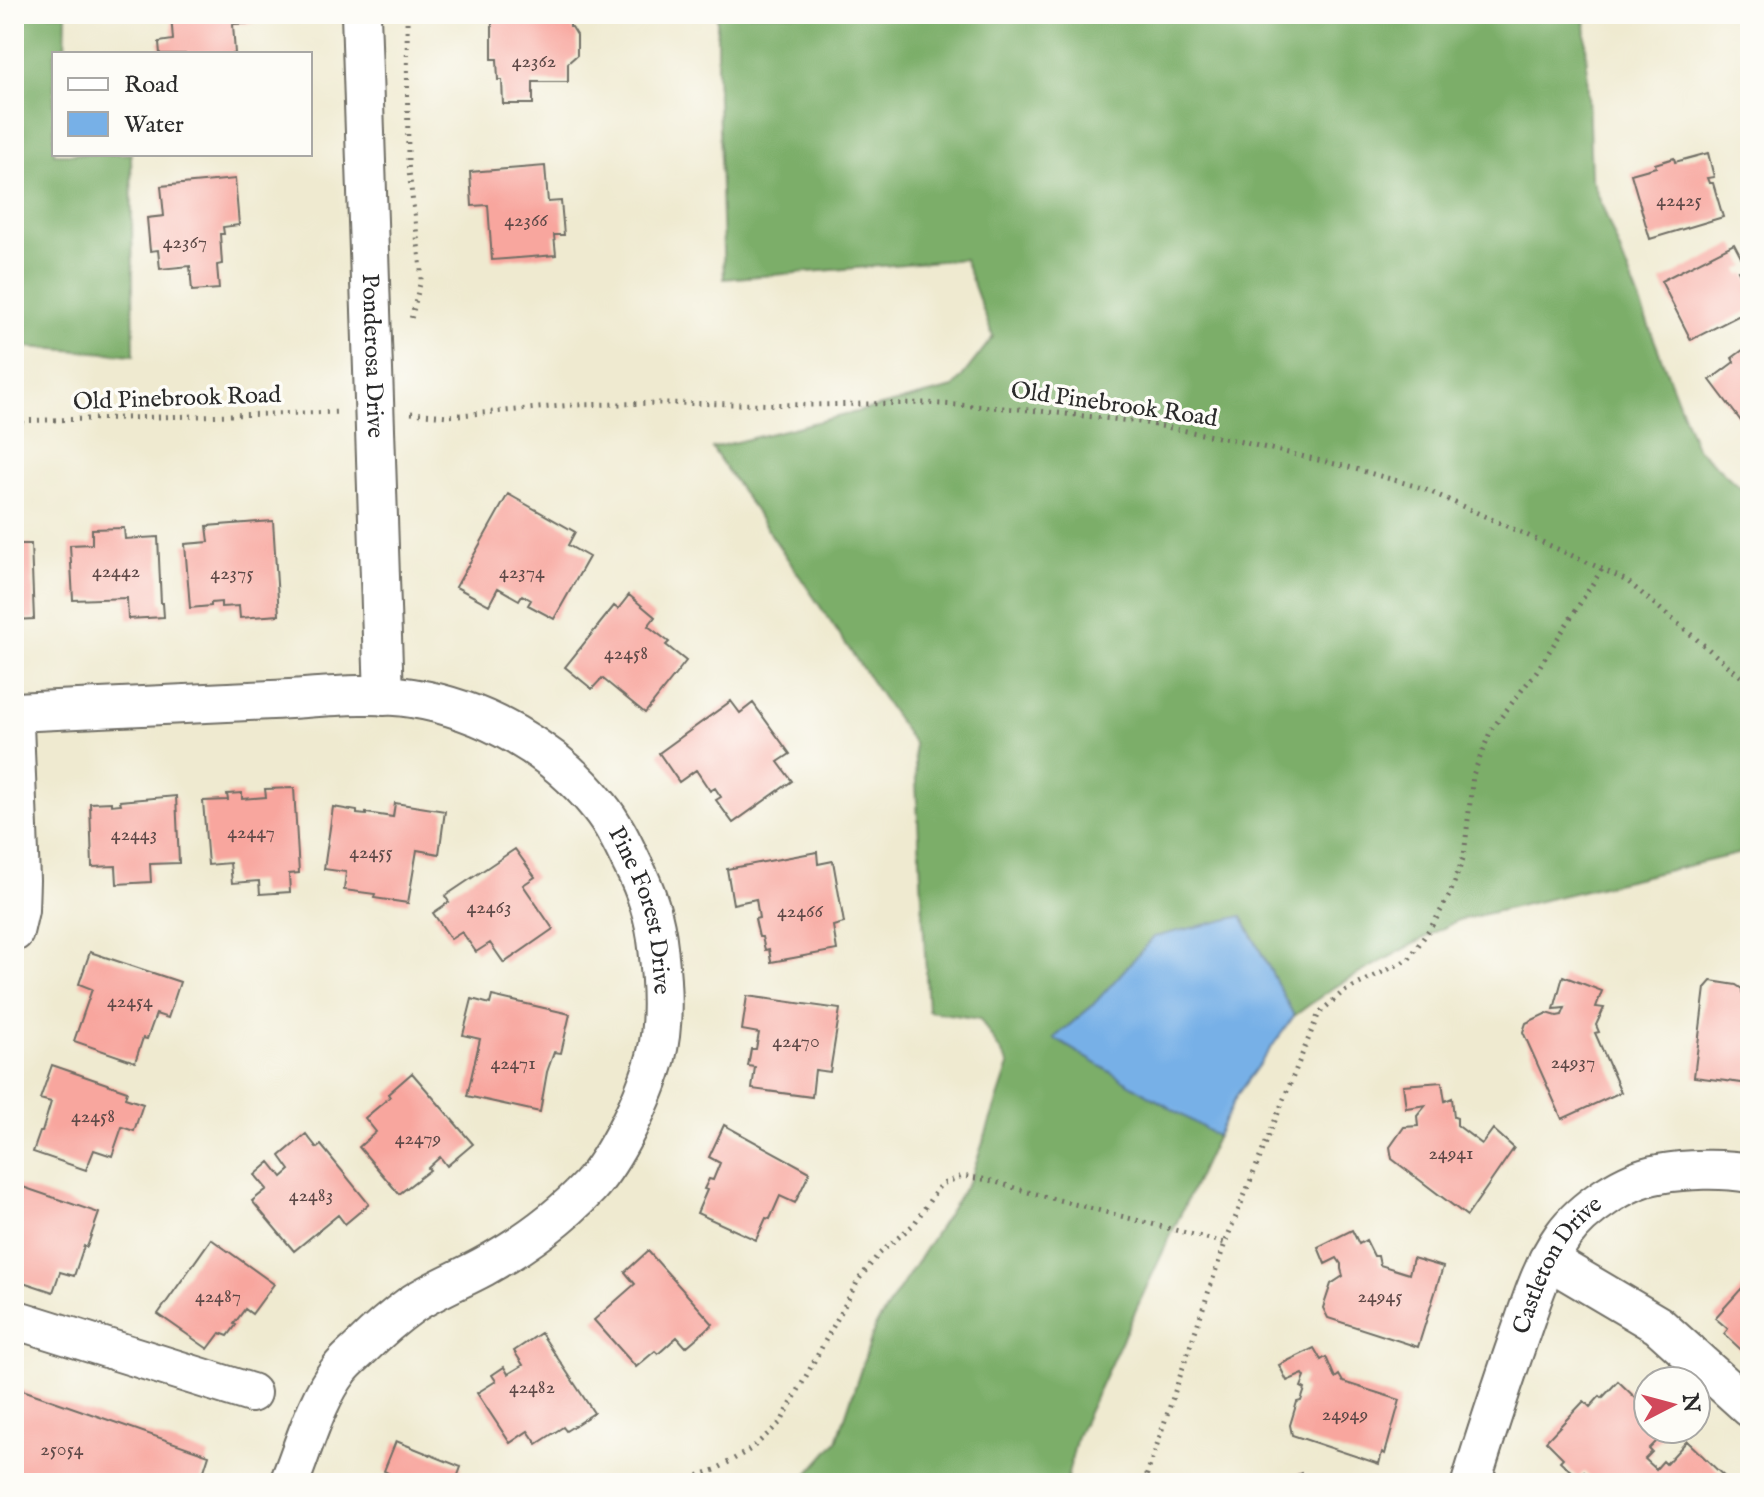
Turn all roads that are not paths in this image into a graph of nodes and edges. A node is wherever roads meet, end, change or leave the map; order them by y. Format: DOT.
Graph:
graph roads {
  1 [pos="361,14"];
  2 [pos="384,696"];
  3 [pos="14,712"];
  4 [pos="14,724"];
  5 [pos="14,932"];
  6 [pos="1750,1173"];
  7 [pos="1548,1260"];
  8 [pos="14,1319"];
  9 [pos="251,1393"];
  10 [pos="1750,1408"];
  11 [pos="289,1483"];
  12 [pos="1471,1483"];
  1 -- 2 [label="street, Ponderosa Drive"];
  2 -- 3 [label="street, Pine Forest Drive"];
  2 -- 11 [label="street, Pine Forest Drive"];
  4 -- 5 [label="street"];
  6 -- 7 [label="street, Castleton Drive"];
  7 -- 10 [label="street"];
  7 -- 12 [label="street, Castleton Drive"];
  8 -- 9 [label="street"];
}
